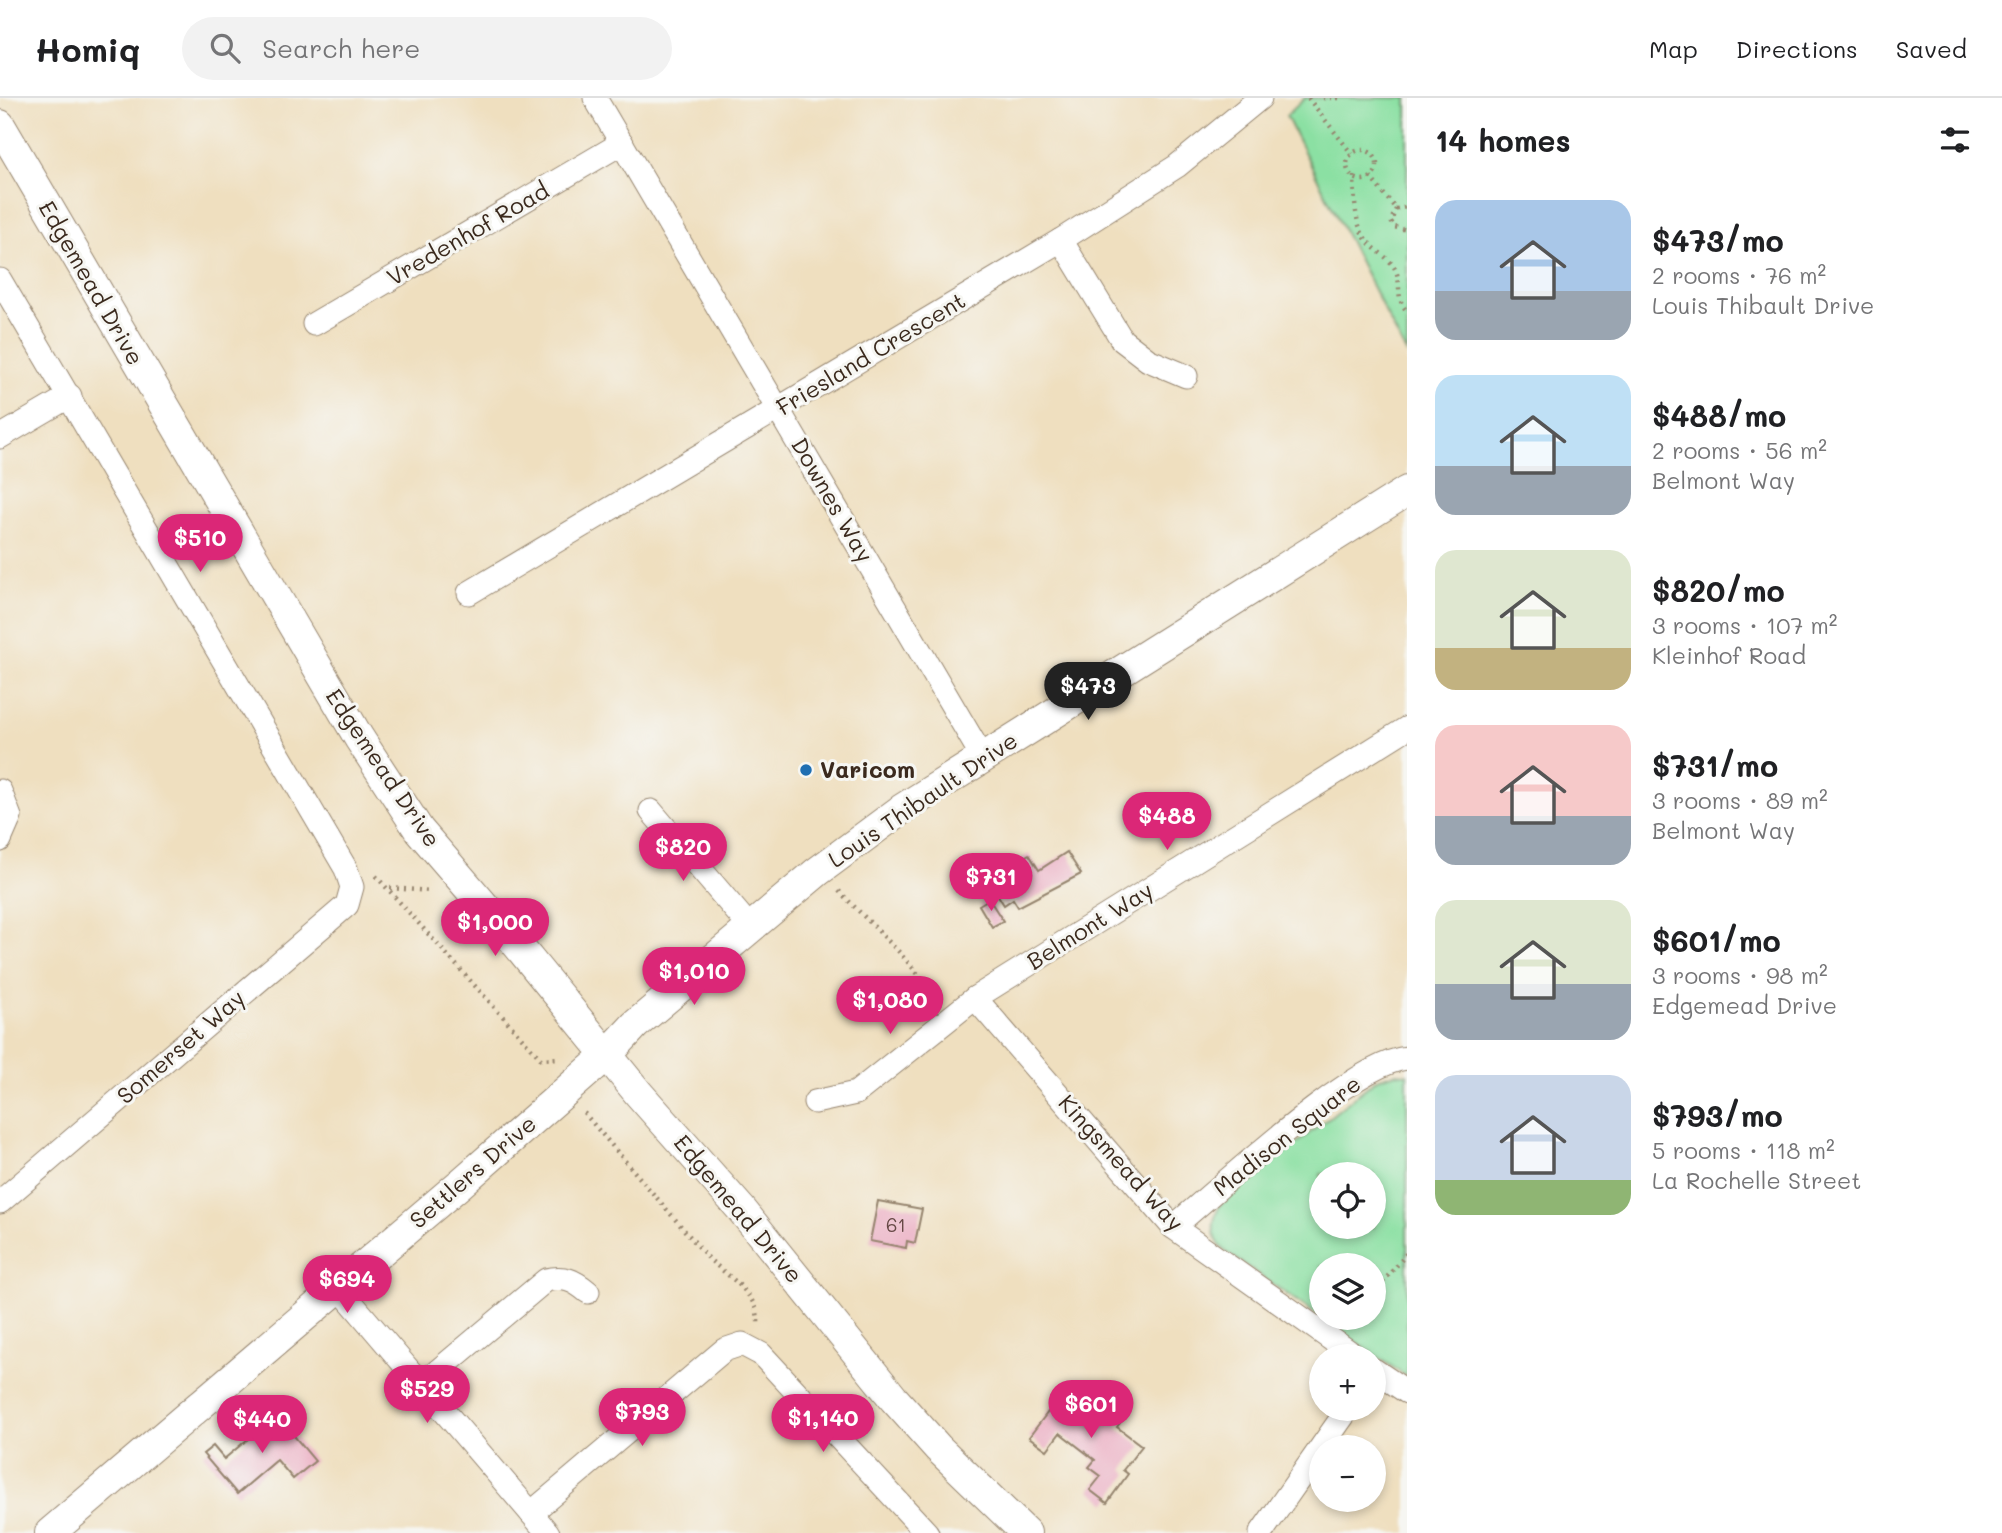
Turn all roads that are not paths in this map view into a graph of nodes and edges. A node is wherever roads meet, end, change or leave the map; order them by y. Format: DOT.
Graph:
graph roads {
  1 [pos="595,98"];
  2 [pos="1261,98"];
  3 [pos="0,125"];
  4 [pos="622,144"];
  5 [pos="1061,240"];
  6 [pos="0,280"];
  7 [pos="314,324"];
  8 [pos="1186,376"];
  9 [pos="71,396"];
  10 [pos="778,410"];
  11 [pos="0,437"];
  12 [pos="1407,491"];
  13 [pos="469,593"];
  14 [pos="1407,727"];
  15 [pos="983,758"];
  16 [pos="0,791"];
  17 [pos="651,811"];
  18 [pos="0,840"];
  19 [pos="749,926"];
  20 [pos="975,998"];
  21 [pos="607,1055"];
  22 [pos="1407,1058"];
  23 [pos="816,1102"];
  24 [pos="0,1202"];
  25 [pos="1173,1227"];
  26 [pos="339,1288"];
  27 [pos="588,1292"];
  28 [pos="1338,1344"];
  29 [pos="1386,1379"];
  30 [pos="421,1385"];
  31 [pos="1407,1392"];
  32 [pos="1340,1421"];
  33 [pos="531,1513"];
  34 [pos="50,1533"];
  35 [pos="548,1533"];
  36 [pos="927,1533"];
  37 [pos="1026,1533"];
  38 [pos="1261,1533"];
  1 -- 4 [label="street, Downes Way"];
  2 -- 5 [label="street, Friesland Crescent"];
  3 -- 21 [label="street, Edgemead Drive"];
  4 -- 7 [label="street, Vredenhof Road"];
  4 -- 10 [label="street, Downes Way"];
  5 -- 8 [label="street"];
  5 -- 10 [label="street, Friesland Crescent"];
  6 -- 9 [label="street"];
  9 -- 11 [label="street"];
  9 -- 24 [label="street, Somerset Way"];
  10 -- 13 [label="street, Friesland Crescent"];
  10 -- 15 [label="street, Downes Way"];
  12 -- 15 [label="street, Louis Thibault Drive"];
  14 -- 20 [label="street, Belmont Way"];
  15 -- 19 [label="street, Louis Thibault Drive"];
  16 -- 18 [label="street"];
  17 -- 19 [label="street"];
  19 -- 21 [label="street, Louis Thibault Drive"];
  20 -- 23 [label="street, Belmont Way"];
  20 -- 25 [label="street, Kingsmead Way"];
  21 -- 26 [label="street, Settlers Drive"];
  21 -- 37 [label="street, Edgemead Drive"];
  22 -- 25 [label="street, Madison Square"];
  25 -- 28 [label="street, Kingsmead Way"];
  26 -- 30 [label="street"];
  26 -- 34 [label="street, Settlers Drive"];
  27 -- 30 [label="street"];
  29 -- 31 [label="street"];
  30 -- 33 [label="street"];
  32 -- 38 [label="street"];
  33 -- 35 [label="street"];
  33 -- 36 [label="street"];
}
